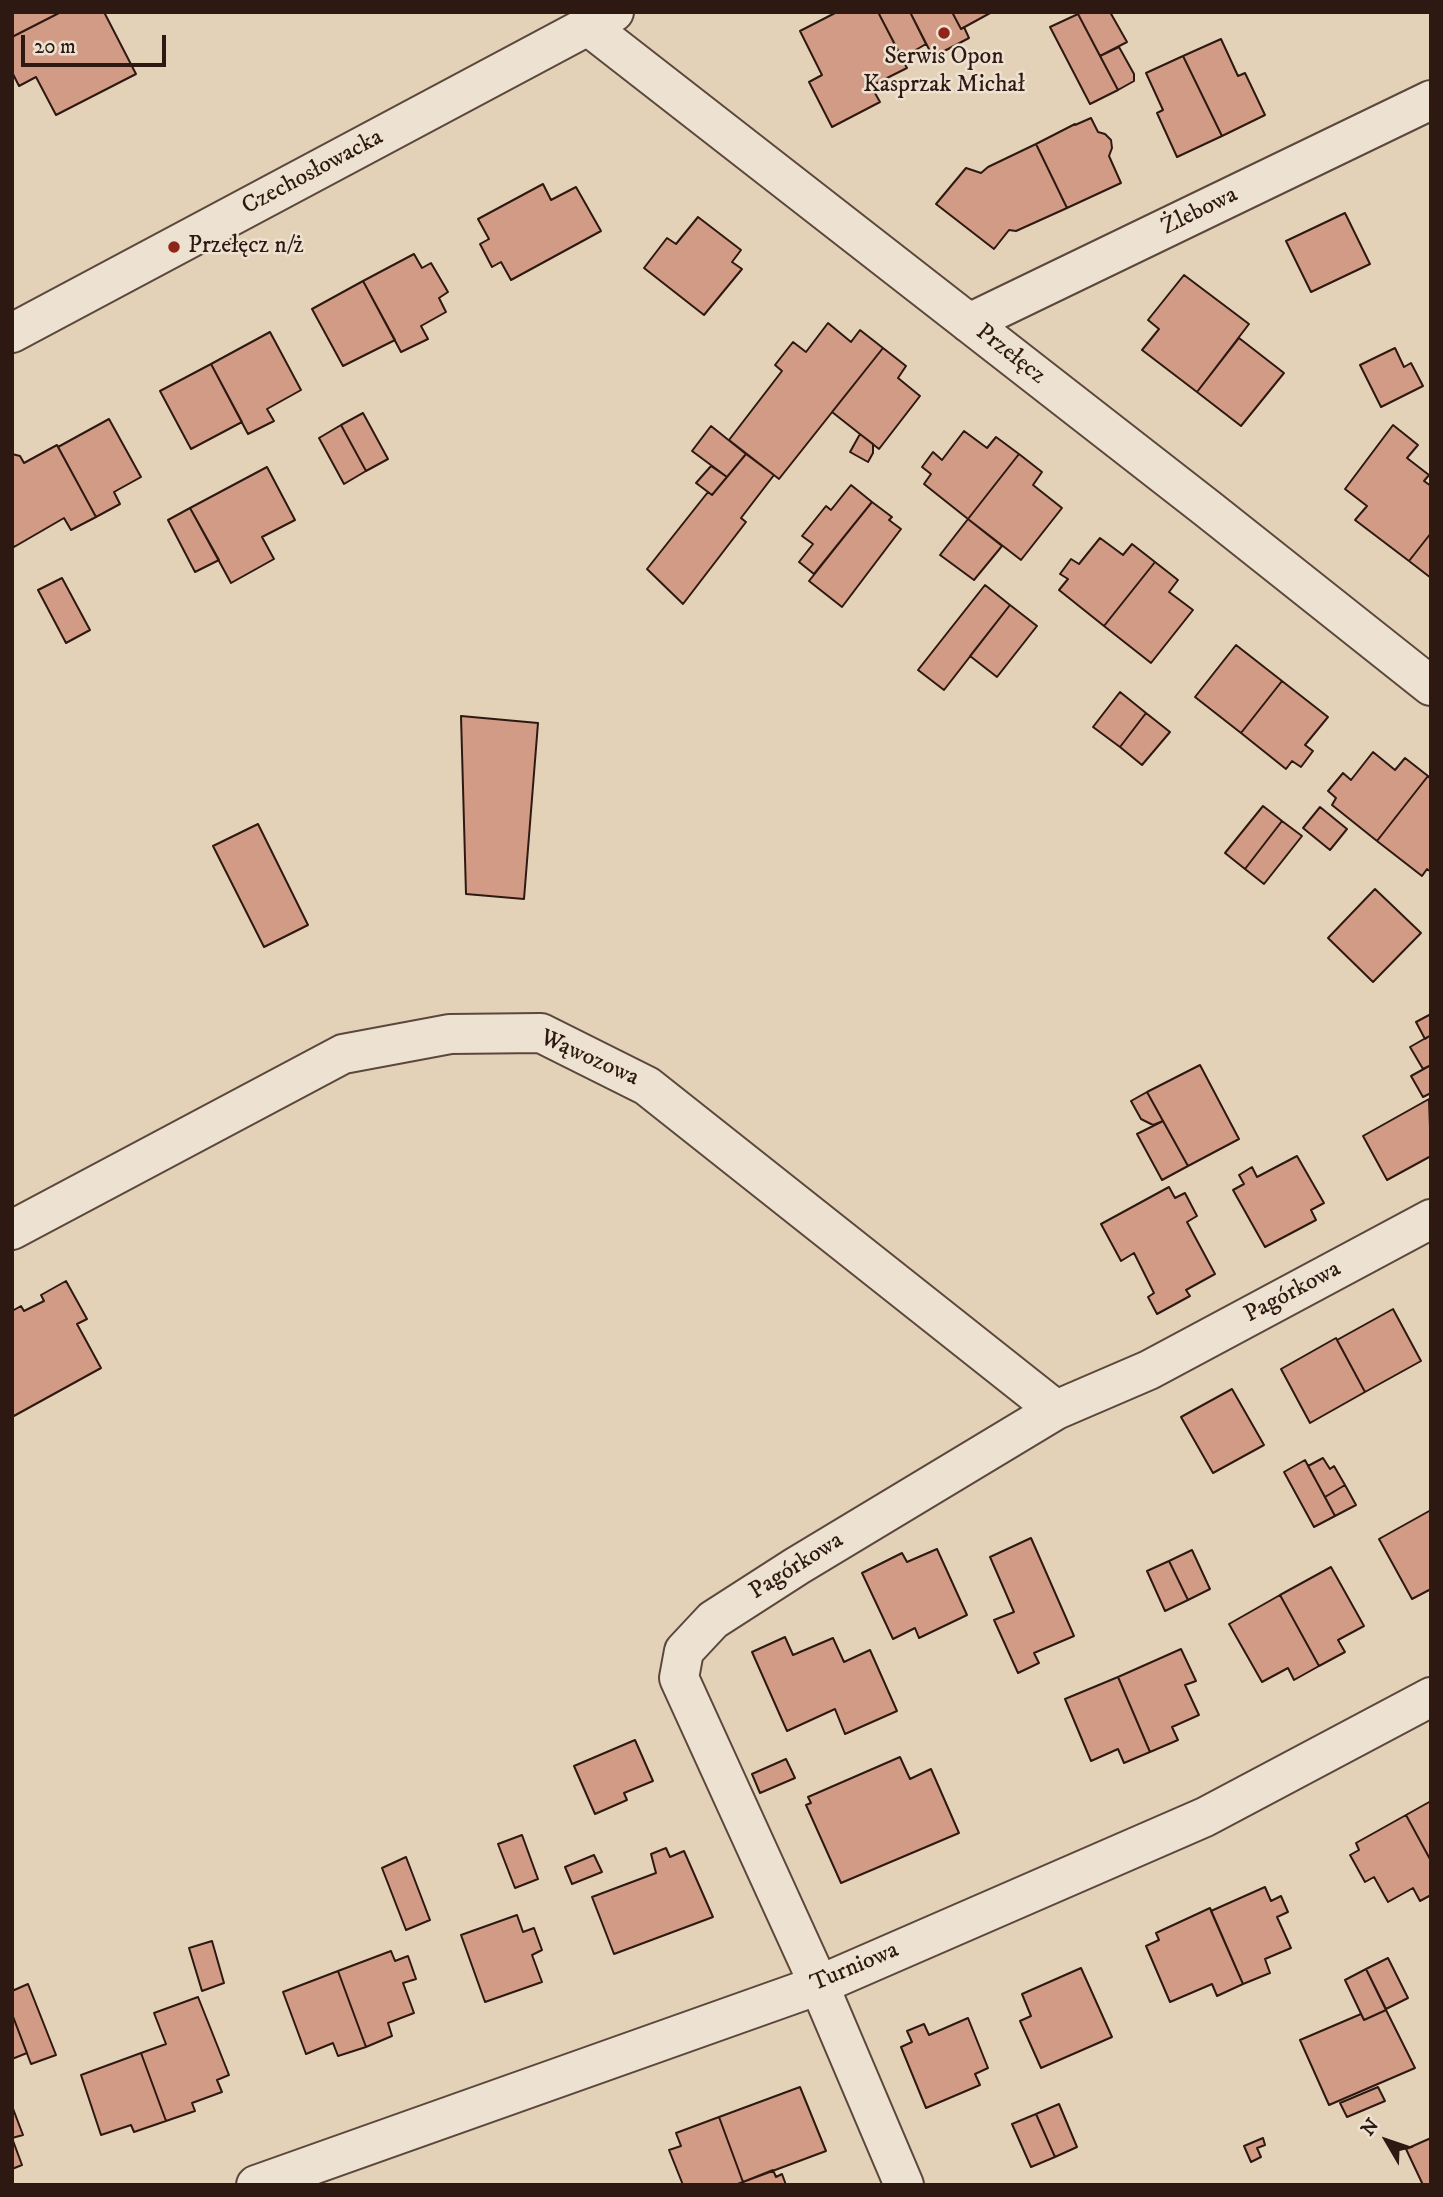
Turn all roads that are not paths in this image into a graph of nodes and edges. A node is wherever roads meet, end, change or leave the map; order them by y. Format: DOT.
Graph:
graph roads {
  1 [pos="601,19"];
  2 [pos="1431,100"];
  3 [pos="969,323"];
  4 [pos="12,333"];
  5 [pos="1431,686"];
  6 [pos="1431,1219"];
  7 [pos="12,1230"];
  8 [pos="1056,1410"];
  9 [pos="1431,1697"];
  10 [pos="819,1985"];
  11 [pos="256,2185"];
  12 [pos="904,2185"];
  1 -- 3 [label="street, Przełęcz"];
  1 -- 4 [label="street, Czechosłowacka"];
  2 -- 3 [label="street, Żlebowa"];
  3 -- 5 [label="street, Przełęcz"];
  6 -- 8 [label="street, Pagórkowa"];
  7 -- 8 [label="street, Wąwozowa"];
  8 -- 10 [label="street, Pagórkowa"];
  9 -- 10 [label="street, Turniowa"];
  10 -- 11 [label="street, Turniowa"];
  10 -- 12 [label="street, Pagórkowa"];
}
